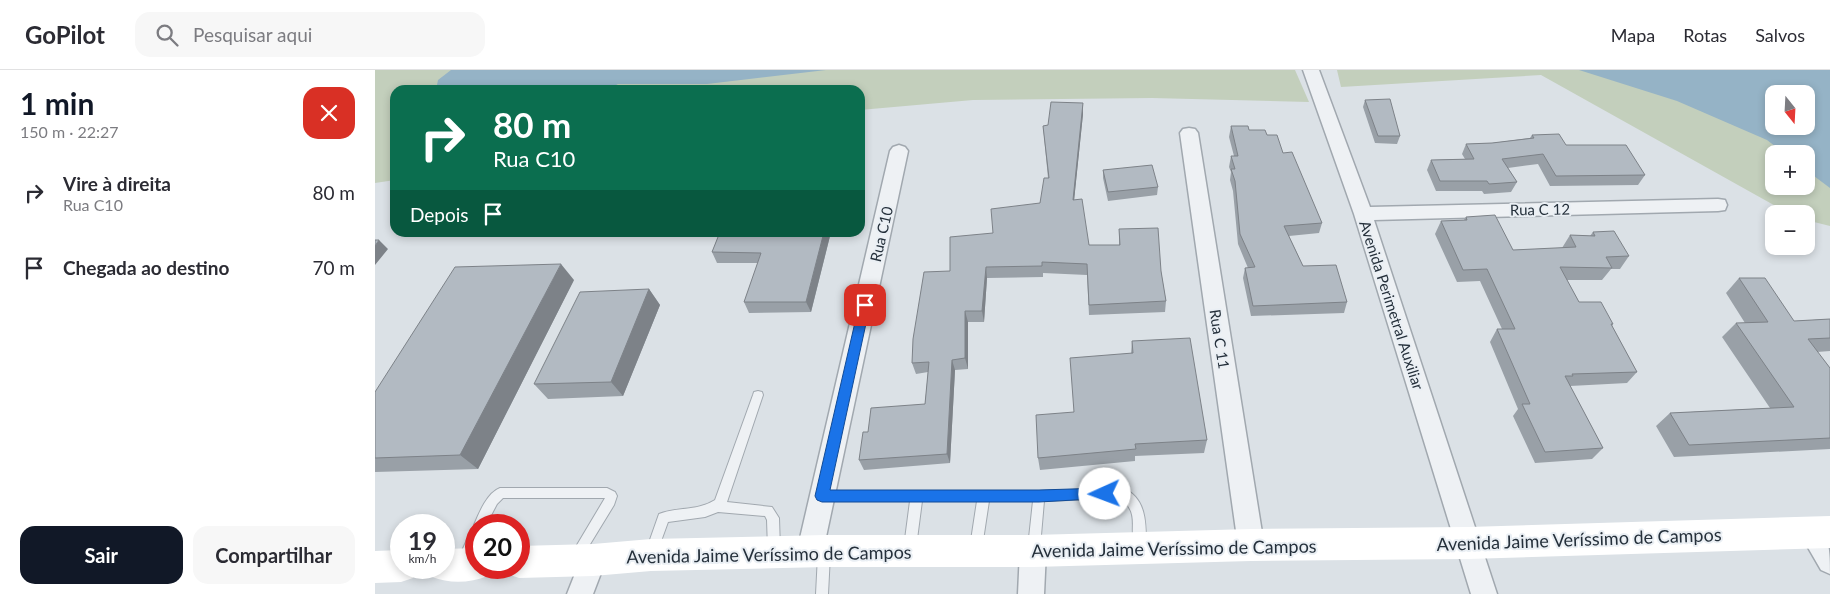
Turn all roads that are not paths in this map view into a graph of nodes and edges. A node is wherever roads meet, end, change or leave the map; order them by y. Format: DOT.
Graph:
graph roads {
  1 [pos="1311,70"];
  2 [pos="1189,134"];
  3 [pos="899,151"];
  4 [pos="1718,205"];
  5 [pos="1363,214"];
  6 [pos="758,395"];
  7 [pos="822,496"];
  8 [pos="917,496"];
  9 [pos="984,496"];
  10 [pos="1039,496"];
  11 [pos="717,506"];
  12 [pos="486,514"];
  13 [pos="1821,532"];
  14 [pos="1467,543"];
  15 [pos="1251,545"];
  16 [pos="1140,548"];
  17 [pos="817,551"];
  18 [pos="910,551"];
  19 [pos="976,551"];
  20 [pos="1033,551"];
  21 [pos="774,552"];
  22 [pos="651,555"];
  23 [pos="583,560"];
  24 [pos="1830,561"];
  25 [pos="530,562"];
  26 [pos="390,566"];
  27 [pos="375,567"];
  28 [pos="580,594"];
  29 [pos="822,594"];
  30 [pos="1031,594"];
  31 [pos="1484,594"];
  1 -- 5 [label="street, Avenida Perimetral Auxiliar"];
  2 -- 15 [label="street, Rua C 11"];
  3 -- 7 [label="street, Rua C10"];
  4 -- 5 [label="street, Rua C 12"];
  5 -- 14 [label="street, Avenida Perimetral Auxiliar"];
  6 -- 11 [label="lane"];
  7 -- 8 [label="lane"];
  7 -- 17 [label="street, Rua C10"];
  8 -- 9 [label="lane"];
  8 -- 18 [label="lane"];
  9 -- 10 [label="lane"];
  9 -- 19 [label="lane"];
  10 -- 16 [label="lane"];
  10 -- 20 [label="lane"];
  11 -- 21 [label="lane"];
  11 -- 22 [label="lane"];
  12 -- 23 [label="lane"];
  13 -- 14 [label="street, Avenida Jaime Veríssimo de Campos"];
  13 -- 24 [label="street"];
  14 -- 15 [label="street, Avenida Jaime Veríssimo de Campos"];
  14 -- 31 [label="street, Avenida Perimetral Auxiliar"];
  15 -- 16 [label="street, Avenida Jaime Veríssimo de Campos"];
  16 -- 20 [label="street, Avenida Jaime Veríssimo de Campos"];
  17 -- 18 [label="street, Avenida Jaime Veríssimo de Campos"];
  17 -- 21 [label="street, Avenida Jaime Veríssimo de Campos"];
  17 -- 29 [label="lane"];
  18 -- 19 [label="street, Avenida Jaime Veríssimo de Campos"];
  19 -- 20 [label="street, Avenida Jaime Veríssimo de Campos"];
  20 -- 30 [label="street"];
  21 -- 22 [label="street, Avenida Jaime Veríssimo de Campos"];
  22 -- 23 [label="street, Avenida Jaime Veríssimo de Campos"];
  23 -- 25 [label="street, Avenida Jaime Veríssimo de Campos"];
  23 -- 28 [label="street"];
  26 -- 27 [label="street"];
}
